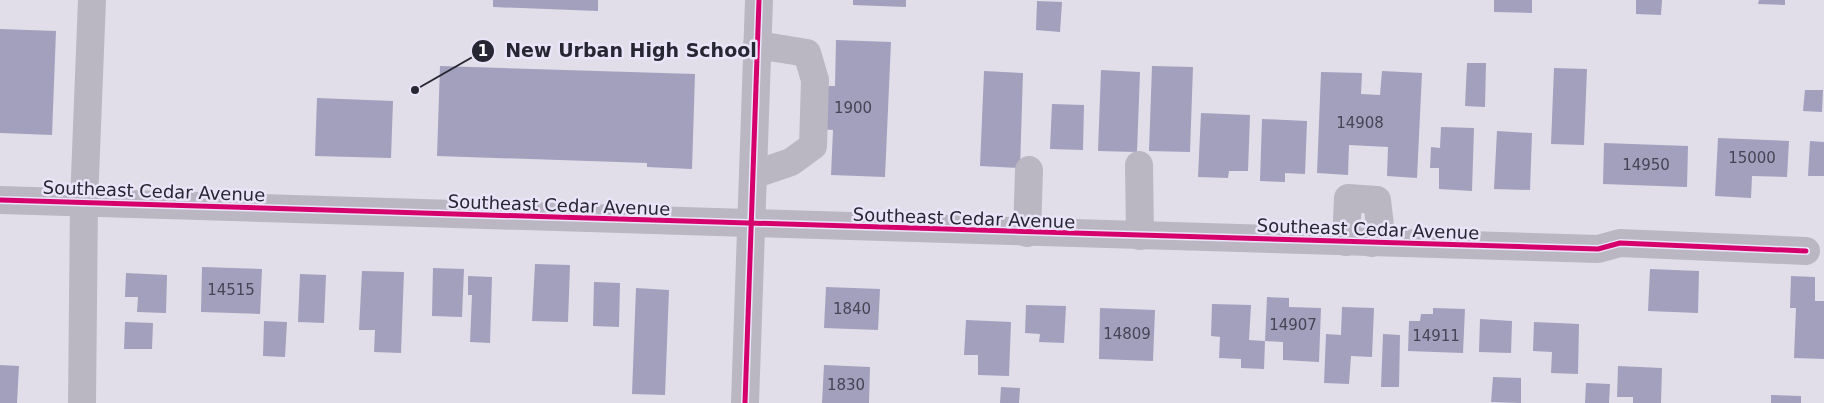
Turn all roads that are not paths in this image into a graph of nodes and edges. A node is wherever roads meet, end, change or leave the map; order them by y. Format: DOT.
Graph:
graph roads {
  1 [pos="92,0"];
  2 [pos="759,0"];
  3 [pos="757,46"];
  4 [pos="1139,164"];
  5 [pos="1029,170"];
  6 [pos="753,175"];
  7 [pos="0,200"];
  8 [pos="84,202"];
  9 [pos="752,225"];
  10 [pos="1027,233"];
  11 [pos="1140,236"];
  12 [pos="1806,251"];
  13 [pos="82,403"];
  14 [pos="745,403"];
  1 -- 8 [label="street"];
  2 -- 3 [label="street"];
  3 -- 6 [label="street"];
  3 -- 6 [label="street"];
  4 -- 11 [label="street"];
  5 -- 10 [label="street"];
  6 -- 9 [label="street"];
  7 -- 8 [label="street, Southeast Cedar Avenue"];
  8 -- 9 [label="street, Southeast Cedar Avenue"];
  8 -- 13 [label="street"];
  9 -- 10 [label="street, Southeast Cedar Avenue"];
  9 -- 14 [label="street"];
  10 -- 11 [label="street, Southeast Cedar Avenue"];
  11 -- 12 [label="street, Southeast Cedar Avenue"];
}
